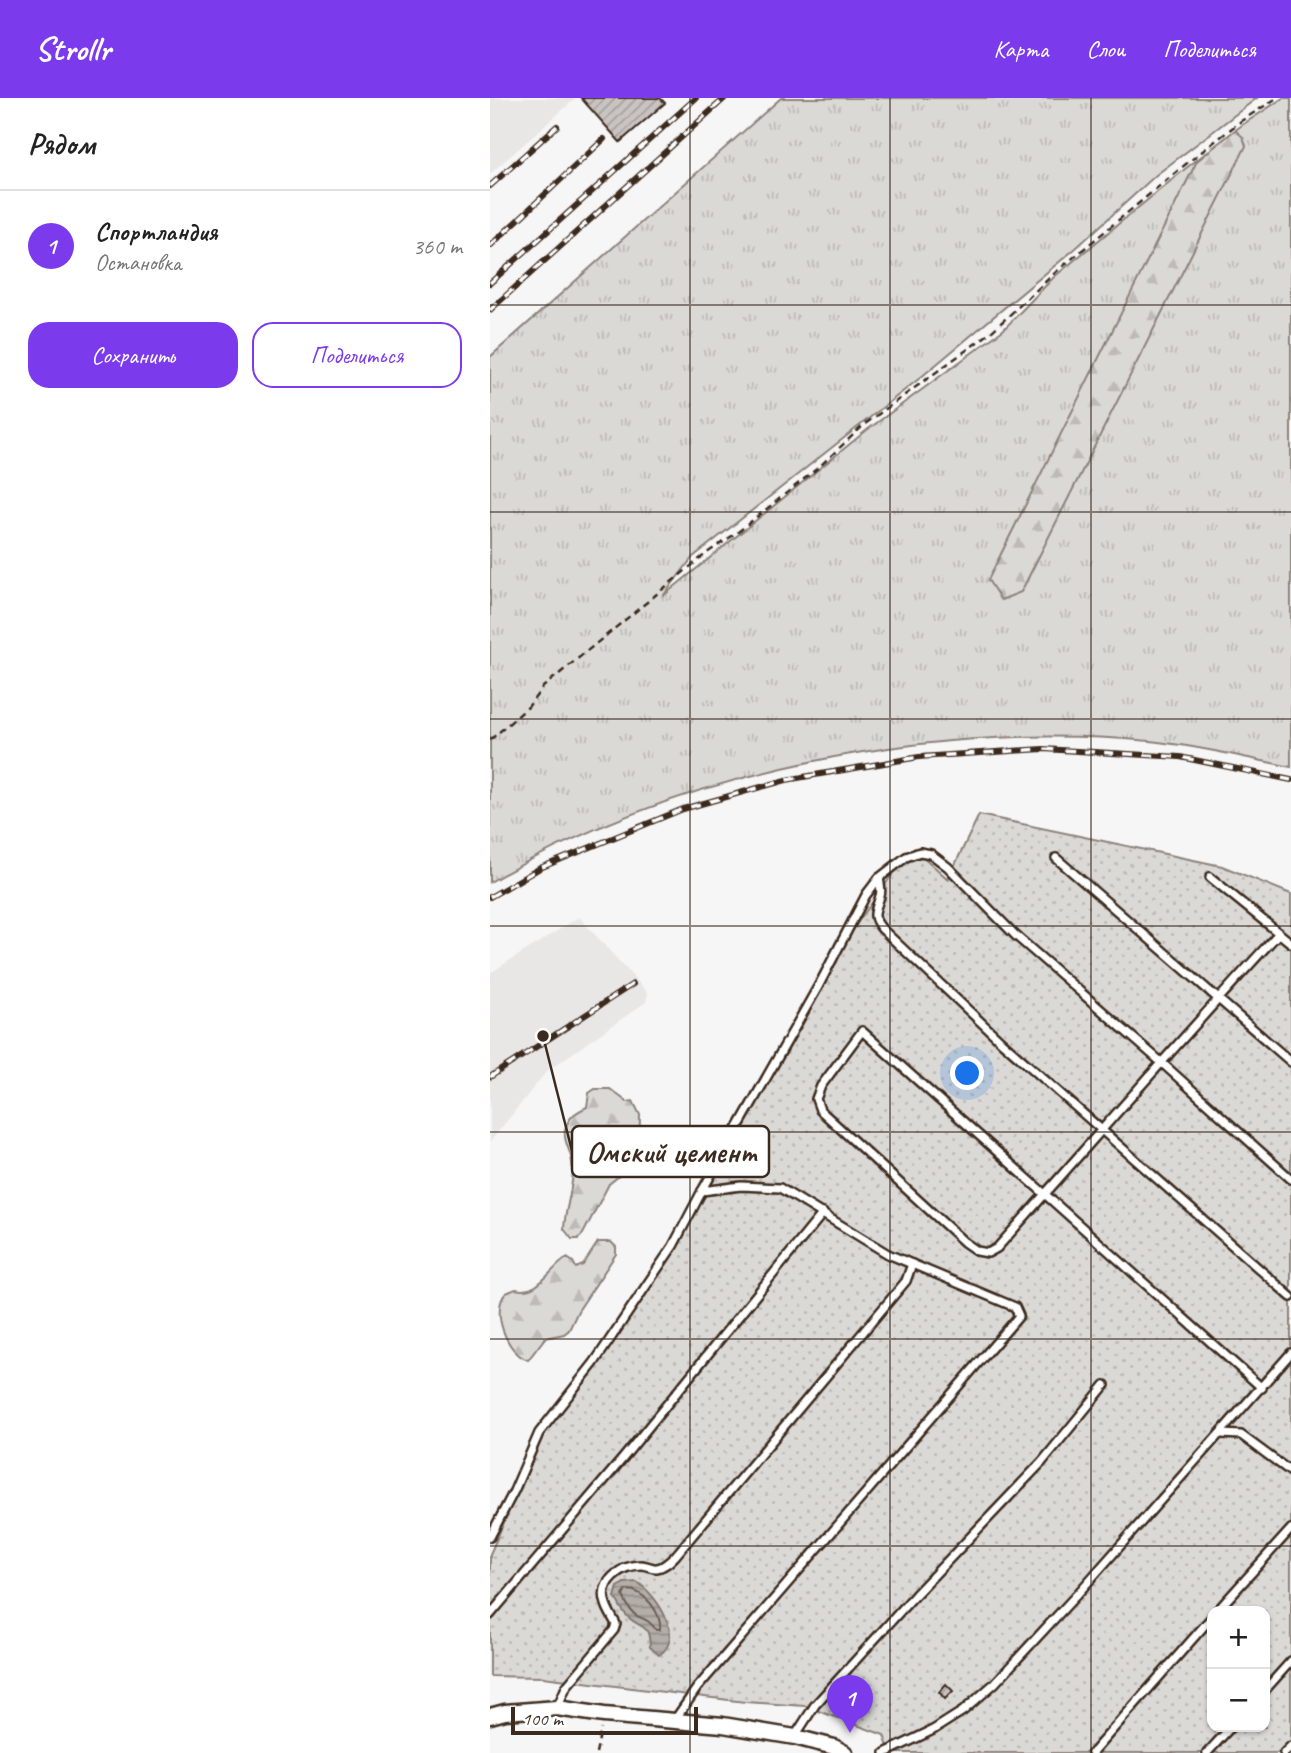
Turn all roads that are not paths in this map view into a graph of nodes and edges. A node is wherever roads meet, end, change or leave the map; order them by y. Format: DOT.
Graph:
graph roads {
  1 [pos="1056,858"];
  2 [pos="1210,877"];
  3 [pos="879,878"];
  4 [pos="1279,933"];
  5 [pos="1291,943"];
  6 [pos="1217,1000"];
  7 [pos="1161,1062"];
  8 [pos="1291,1062"];
  9 [pos="1101,1130"];
  10 [pos="1291,1179"];
  11 [pos="702,1191"];
  12 [pos="1045,1195"];
  13 [pos="823,1213"];
  14 [pos="912,1264"];
  15 [pos="1291,1297"];
  16 [pos="1291,1353"];
  17 [pos="1105,1384"];
  18 [pos="1262,1388"];
  19 [pos="1221,1434"];
  20 [pos="1291,1472"];
  21 [pos="1291,1529"];
  22 [pos="490,1537"];
  23 [pos="1222,1606"];
  24 [pos="490,1615"];
  25 [pos="1207,1623"];
  26 [pos="1291,1661"];
  27 [pos="1270,1684"];
  28 [pos="557,1708"];
  29 [pos="490,1716"];
  30 [pos="674,1721"];
  31 [pos="1226,1732"];
  32 [pos="795,1737"];
  33 [pos="1291,1746"];
  34 [pos="845,1753"];
  35 [pos="885,1753"];
  36 [pos="1091,1753"];
  37 [pos="1207,1753"];
  38 [pos="1284,1753"];
  1 -- 6 [label="lane"];
  2 -- 4 [label="lane"];
  3 -- 7 [label="lane"];
  3 -- 9 [label="lane"];
  3 -- 11 [label="lane"];
  4 -- 5 [label="lane"];
  4 -- 6 [label="lane"];
  6 -- 7 [label="lane"];
  6 -- 8 [label="lane"];
  7 -- 9 [label="lane"];
  7 -- 10 [label="lane"];
  9 -- 12 [label="lane"];
  9 -- 15 [label="lane"];
  11 -- 13 [label="lane"];
  11 -- 22 [label="lane"];
  12 -- 12 [label="lane"];
  12 -- 18 [label="lane"];
  13 -- 14 [label="lane"];
  13 -- 24 [label="lane"];
  14 -- 28 [label="lane"];
  14 -- 30 [label="lane"];
  16 -- 18 [label="lane"];
  17 -- 32 [label="lane"];
  18 -- 19 [label="lane"];
  19 -- 20 [label="lane"];
  19 -- 35 [label="lane"];
  21 -- 23 [label="lane"];
  25 -- 36 [label="lane"];
  26 -- 27 [label="lane"];
  28 -- 29 [label="street"];
  28 -- 30 [label="street"];
  30 -- 32 [label="street"];
  31 -- 37 [label="lane"];
  32 -- 34 [label="street"];
  33 -- 38 [label="lane"];
}
